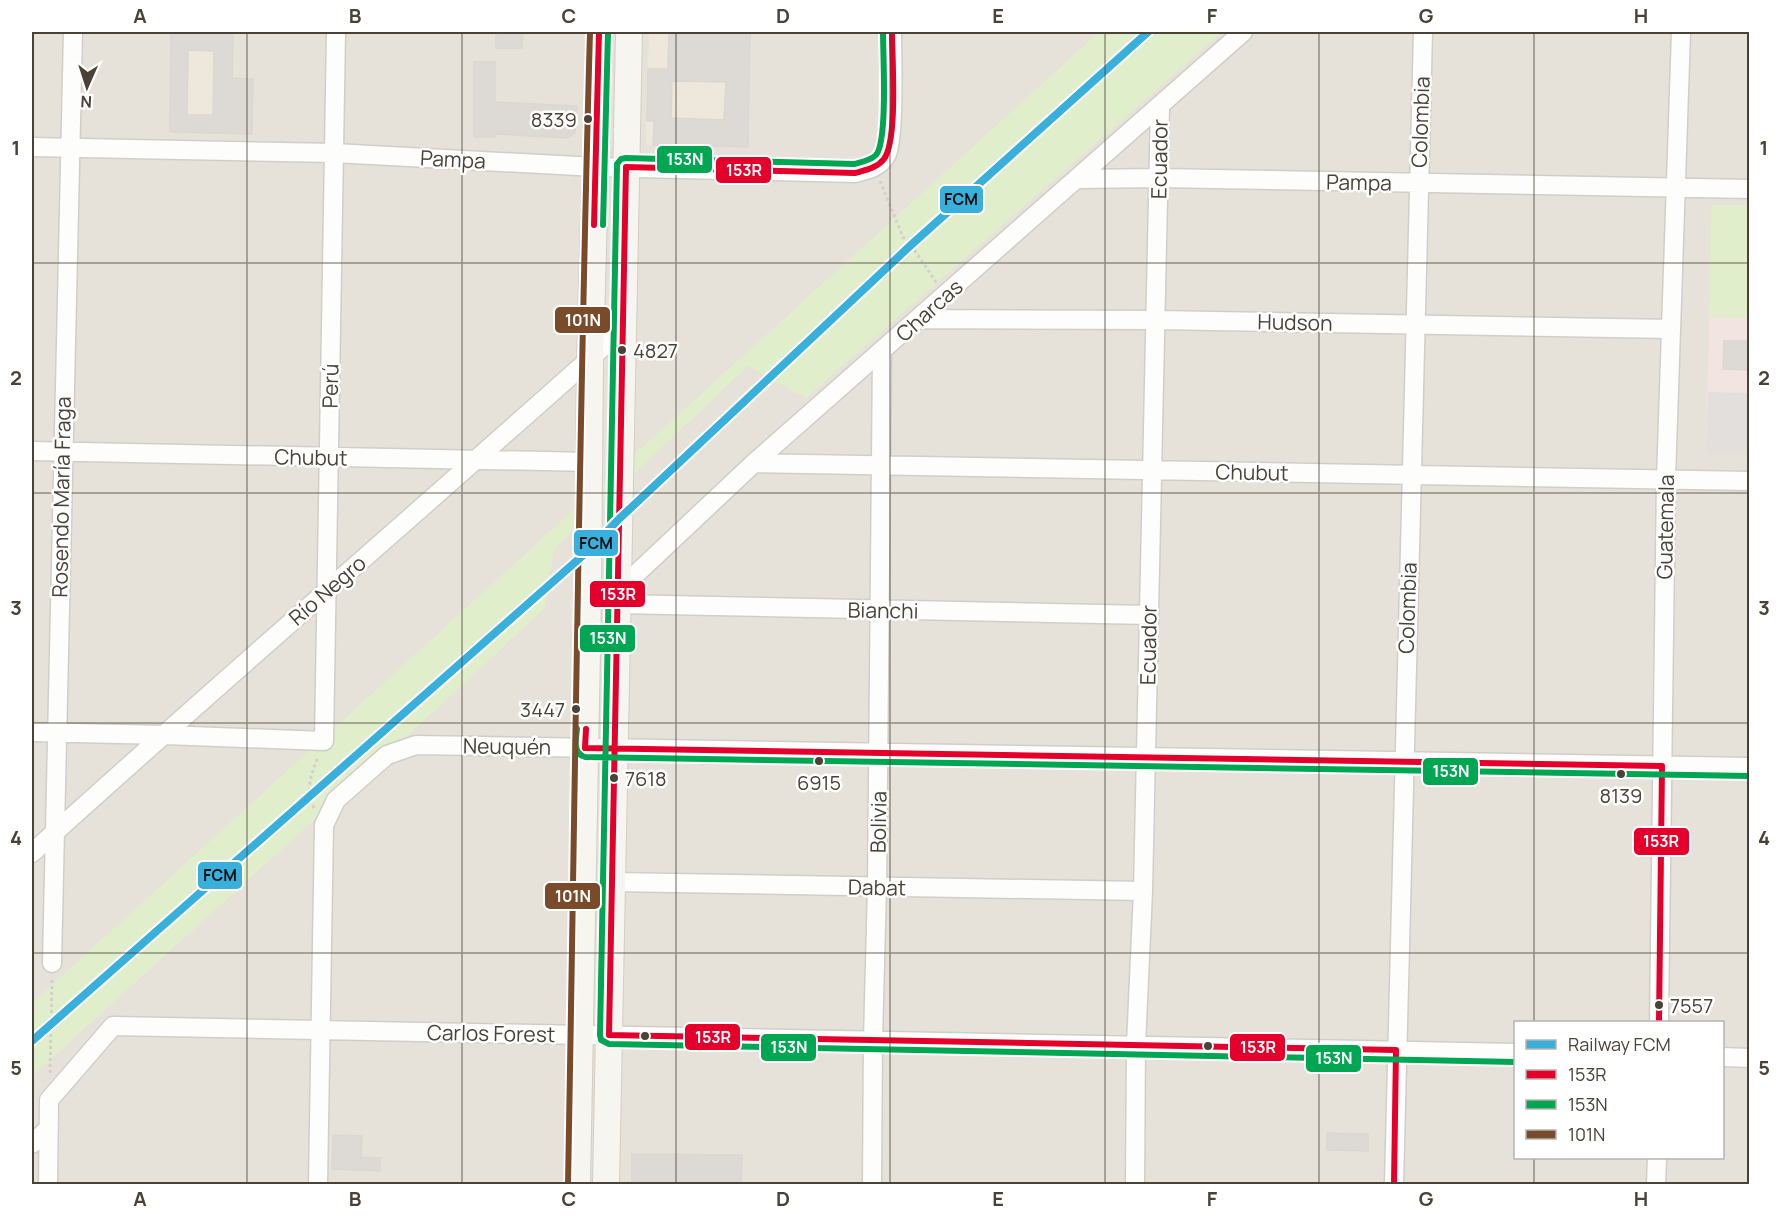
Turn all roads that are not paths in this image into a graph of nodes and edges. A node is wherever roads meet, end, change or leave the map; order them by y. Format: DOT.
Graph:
graph roads {
  1 [pos="73,32"];
  2 [pos="336,32"];
  3 [pos="598,32"];
  4 [pos="629,32"];
  5 [pos="892,32"];
  6 [pos="1243,32"];
  7 [pos="1423,32"];
  8 [pos="1681,32"];
  9 [pos="1160,106"];
  10 [pos="32,147"];
  11 [pos="70,148"];
  12 [pos="334,153"];
  13 [pos="596,167"];
  14 [pos="626,167"];
  15 [pos="1159,178"];
  16 [pos="1077,179"];
  17 [pos="1419,183"];
  18 [pos="1675,188"];
  19 [pos="1749,189"];
  20 [pos="919,319"];
  21 [pos="1156,320"];
  22 [pos="1415,324"];
  23 [pos="623,329"];
  24 [pos="1671,329"];
  25 [pos="882,352"];
  26 [pos="591,358"];
  27 [pos="32,451"];
  28 [pos="62,452"];
  29 [pos="329,457"];
  30 [pos="477,460"];
  31 [pos="591,462"];
  32 [pos="754,463"];
  33 [pos="881,465"];
  34 [pos="1152,470"];
  35 [pos="1411,474"];
  36 [pos="1666,479"];
  37 [pos="1749,481"];
  38 [pos="327,589"];
  39 [pos="618,597"];
  40 [pos="880,609"];
  41 [pos="1149,615"];
  42 [pos="32,732"];
  43 [pos="56,733"];
  44 [pos="165,735"];
  45 [pos="585,748"];
  46 [pos="615,748"];
  47 [pos="878,752"];
  48 [pos="1146,757"];
  49 [pos="1403,761"];
  50 [pos="1662,766"];
  51 [pos="1749,767"];
  52 [pos="53,833"];
  53 [pos="32,853"];
  54 [pos="612,882"];
  55 [pos="877,887"];
  56 [pos="1143,891"];
  57 [pos="52,963"];
  58 [pos="1659,1021"];
  59 [pos="321,1029"];
  60 [pos="579,1034"];
  61 [pos="609,1035"];
  62 [pos="873,1040"];
  63 [pos="1136,1045"];
  64 [pos="1396,1050"];
  65 [pos="1514,1053"];
  66 [pos="1724,1057"];
  67 [pos="1749,1058"];
  68 [pos="49,1128"];
  69 [pos="32,1144"];
  70 [pos="1657,1159"];
  71 [pos="48,1185"];
  72 [pos="318,1185"];
  73 [pos="577,1185"];
  74 [pos="606,1185"];
  75 [pos="872,1185"];
  76 [pos="1135,1185"];
  77 [pos="1394,1185"];
  78 [pos="1656,1185"];
  1 -- 11 [label="street, Rosendo María Fraga"];
  2 -- 12 [label="street, Perú"];
  3 -- 13 [label="main road"];
  4 -- 14 [label="main road"];
  5 -- 14 [label="street, Pampa"];
  6 -- 9 [label="street, Charcas"];
  7 -- 17 [label="street, Colombia"];
  8 -- 18 [label="street, Guatemala"];
  9 -- 15 [label="street, Ecuador"];
  9 -- 16 [label="street, Charcas"];
  10 -- 11 [label="street, Pampa"];
  11 -- 12 [label="street, Pampa"];
  11 -- 28 [label="street, Rosendo María Fraga"];
  12 -- 13 [label="street, Pampa"];
  12 -- 29 [label="street, Perú"];
  13 -- 14 [label="street, Pampa"];
  13 -- 26 [label="main road"];
  14 -- 23 [label="main road"];
  15 -- 16 [label="street, Pampa"];
  15 -- 17 [label="street, Pampa"];
  15 -- 21 [label="street, Ecuador"];
  16 -- 20 [label="street, Charcas"];
  17 -- 18 [label="street, Pampa"];
  17 -- 22 [label="street, Colombia"];
  18 -- 19 [label="street, Pampa"];
  18 -- 24 [label="street, Guatemala"];
  20 -- 21 [label="street, Hudson"];
  20 -- 25 [label="street, Charcas"];
  21 -- 22 [label="street, Hudson"];
  21 -- 34 [label="street, Ecuador"];
  22 -- 24 [label="street, Hudson"];
  22 -- 35 [label="street, Colombia"];
  23 -- 26 [label="street, Río Negro"];
  23 -- 39 [label="main road"];
  24 -- 36 [label="street, Guatemala"];
  25 -- 32 [label="street, Charcas"];
  25 -- 33 [label="street, Bolivia"];
  26 -- 30 [label="street, Río Negro"];
  26 -- 31 [label="main road"];
  27 -- 28 [label="street, Chubut"];
  28 -- 29 [label="street, Chubut"];
  28 -- 43 [label="street, Rosendo María Fraga"];
  29 -- 30 [label="street, Chubut"];
  29 -- 38 [label="street, Perú"];
  30 -- 31 [label="street, Chubut"];
  30 -- 38 [label="street, Río Negro"];
  31 -- 45 [label="main road"];
  32 -- 33 [label="street, Chubut"];
  32 -- 39 [label="street, Charcas"];
  33 -- 34 [label="street, Chubut"];
  33 -- 40 [label="street, Bolivia"];
  34 -- 35 [label="street, Chubut"];
  34 -- 41 [label="street, Ecuador"];
  35 -- 36 [label="street, Chubut"];
  35 -- 49 [label="street, Colombia"];
  36 -- 37 [label="street, Chubut"];
  36 -- 50 [label="street, Guatemala"];
  38 -- 44 [label="street, Río Negro"];
  38 -- 44 [label="street, Perú"];
  39 -- 40 [label="street, Bianchi"];
  39 -- 46 [label="main road"];
  40 -- 41 [label="street, Bianchi"];
  40 -- 47 [label="street, Bolivia"];
  41 -- 48 [label="street, Ecuador"];
  42 -- 43 [label="street"];
  43 -- 44 [label="street"];
  43 -- 52 [label="street, Rosendo María Fraga"];
  44 -- 52 [label="street, Río Negro"];
  45 -- 46 [label="street, Neuquén"];
  45 -- 59 [label="street, Neuquén"];
  45 -- 60 [label="main road"];
  46 -- 47 [label="street, Neuquén"];
  46 -- 54 [label="main road"];
  47 -- 48 [label="street, Neuquén"];
  47 -- 55 [label="street, Bolivia"];
  48 -- 49 [label="street, Neuquén"];
  48 -- 56 [label="street, Ecuador"];
  49 -- 50 [label="street, Neuquén"];
  49 -- 64 [label="street, Colombia"];
  50 -- 51 [label="street, Neuquén"];
  50 -- 58 [label="street, Guatemala"];
  52 -- 53 [label="street, Río Negro"];
  52 -- 57 [label="street, Rosendo María Fraga"];
  54 -- 55 [label="street, Dabat"];
  54 -- 61 [label="main road"];
  55 -- 56 [label="street, Dabat"];
  55 -- 62 [label="street, Bolivia"];
  56 -- 63 [label="street, Ecuador"];
  59 -- 60 [label="street, Carlos Forest"];
  59 -- 68 [label="street, Carlos Forest"];
  59 -- 72 [label="street"];
  60 -- 61 [label="street, Carlos Forest"];
  60 -- 73 [label="main road"];
  61 -- 62 [label="street, Carlos Forest"];
  61 -- 74 [label="main road"];
  62 -- 63 [label="street, Carlos Forest"];
  62 -- 75 [label="street, Bolivia"];
  63 -- 64 [label="street, Carlos Forest"];
  63 -- 76 [label="street, Ecuador"];
  64 -- 65 [label="street, Carlos Forest"];
  64 -- 77 [label="street, Colombia"];
  66 -- 67 [label="street"];
  68 -- 69 [label="street"];
  68 -- 71 [label="street"];
  70 -- 78 [label="street"];
}
